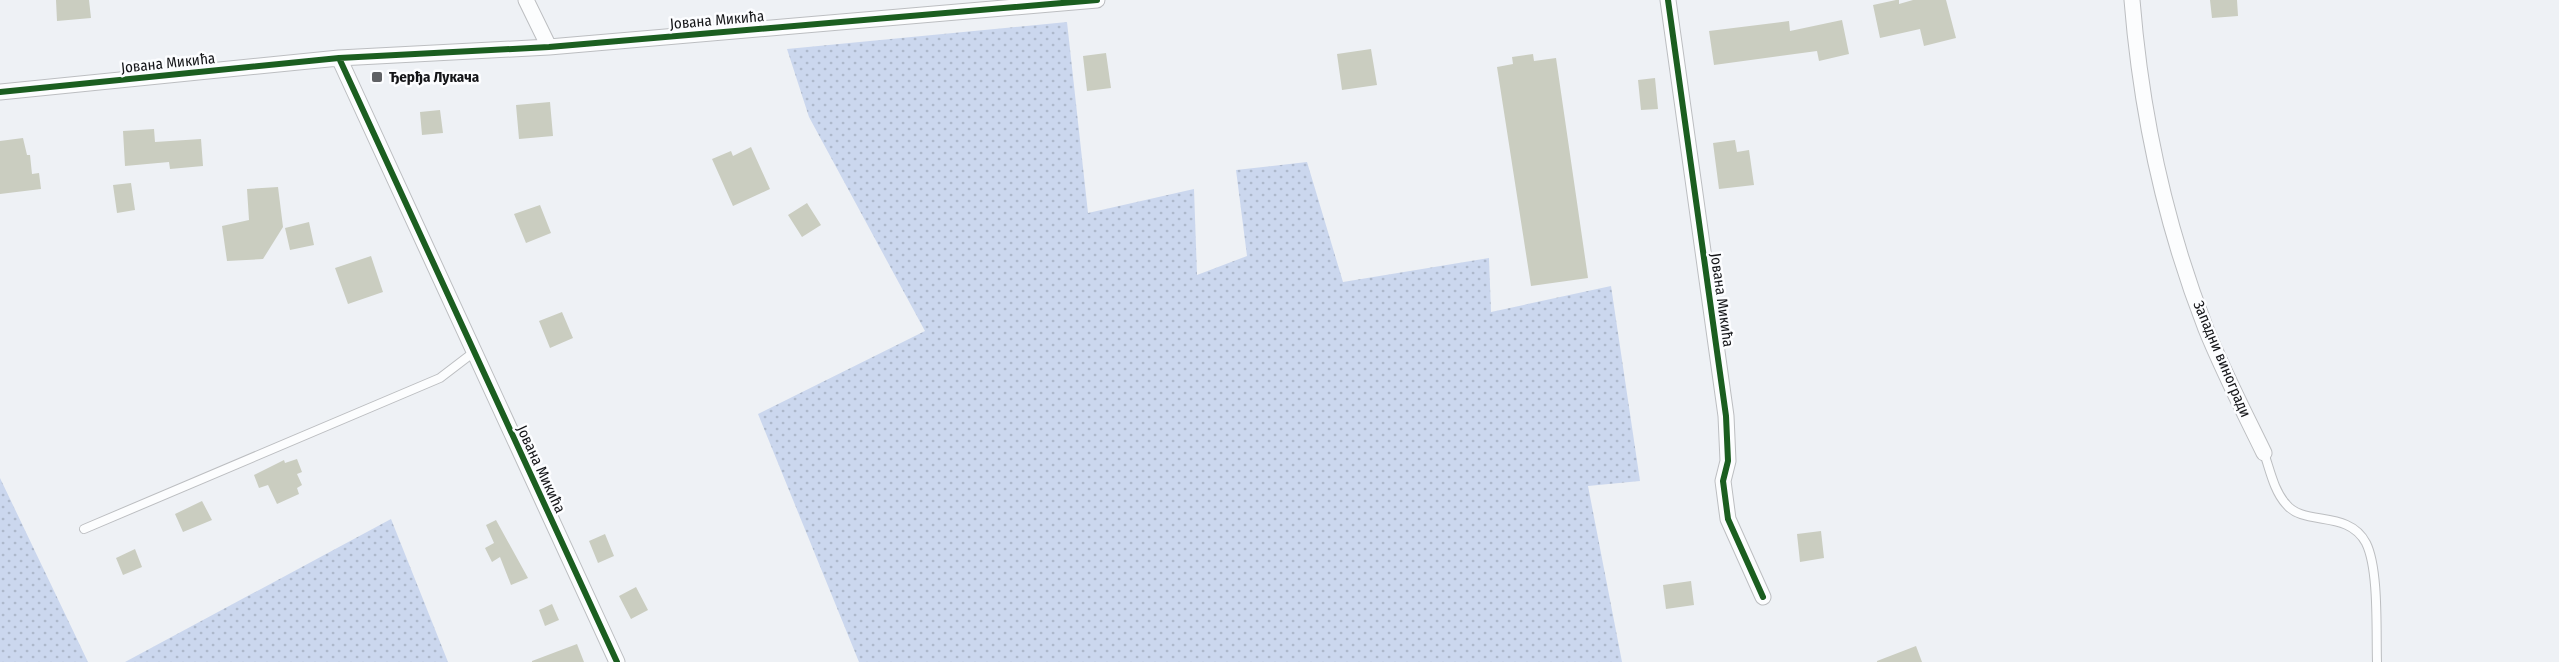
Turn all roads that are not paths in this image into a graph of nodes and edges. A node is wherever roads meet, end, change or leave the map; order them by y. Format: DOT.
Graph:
graph roads {
  1 [pos="526,0"];
  2 [pos="1098,0"];
  3 [pos="1668,0"];
  4 [pos="2132,0"];
  5 [pos="549,46"];
  6 [pos="339,58"];
  7 [pos="0,93"];
  8 [pos="474,352"];
  9 [pos="2264,453"];
  10 [pos="84,529"];
  11 [pos="1763,597"];
  12 [pos="617,662"];
  13 [pos="2378,662"];
  1 -- 5 [label="street"];
  2 -- 5 [label="street, Јована Микића"];
  3 -- 11 [label="street, Јована Микића"];
  4 -- 9 [label="street, Западни виногради"];
  5 -- 6 [label="street, Јована Микића"];
  6 -- 7 [label="street, Јована Микића"];
  6 -- 8 [label="street, Јована Микића"];
  8 -- 10 [label="lane"];
  8 -- 12 [label="street, Јована Микића"];
  9 -- 13 [label="lane, Западни виногради"];
}
